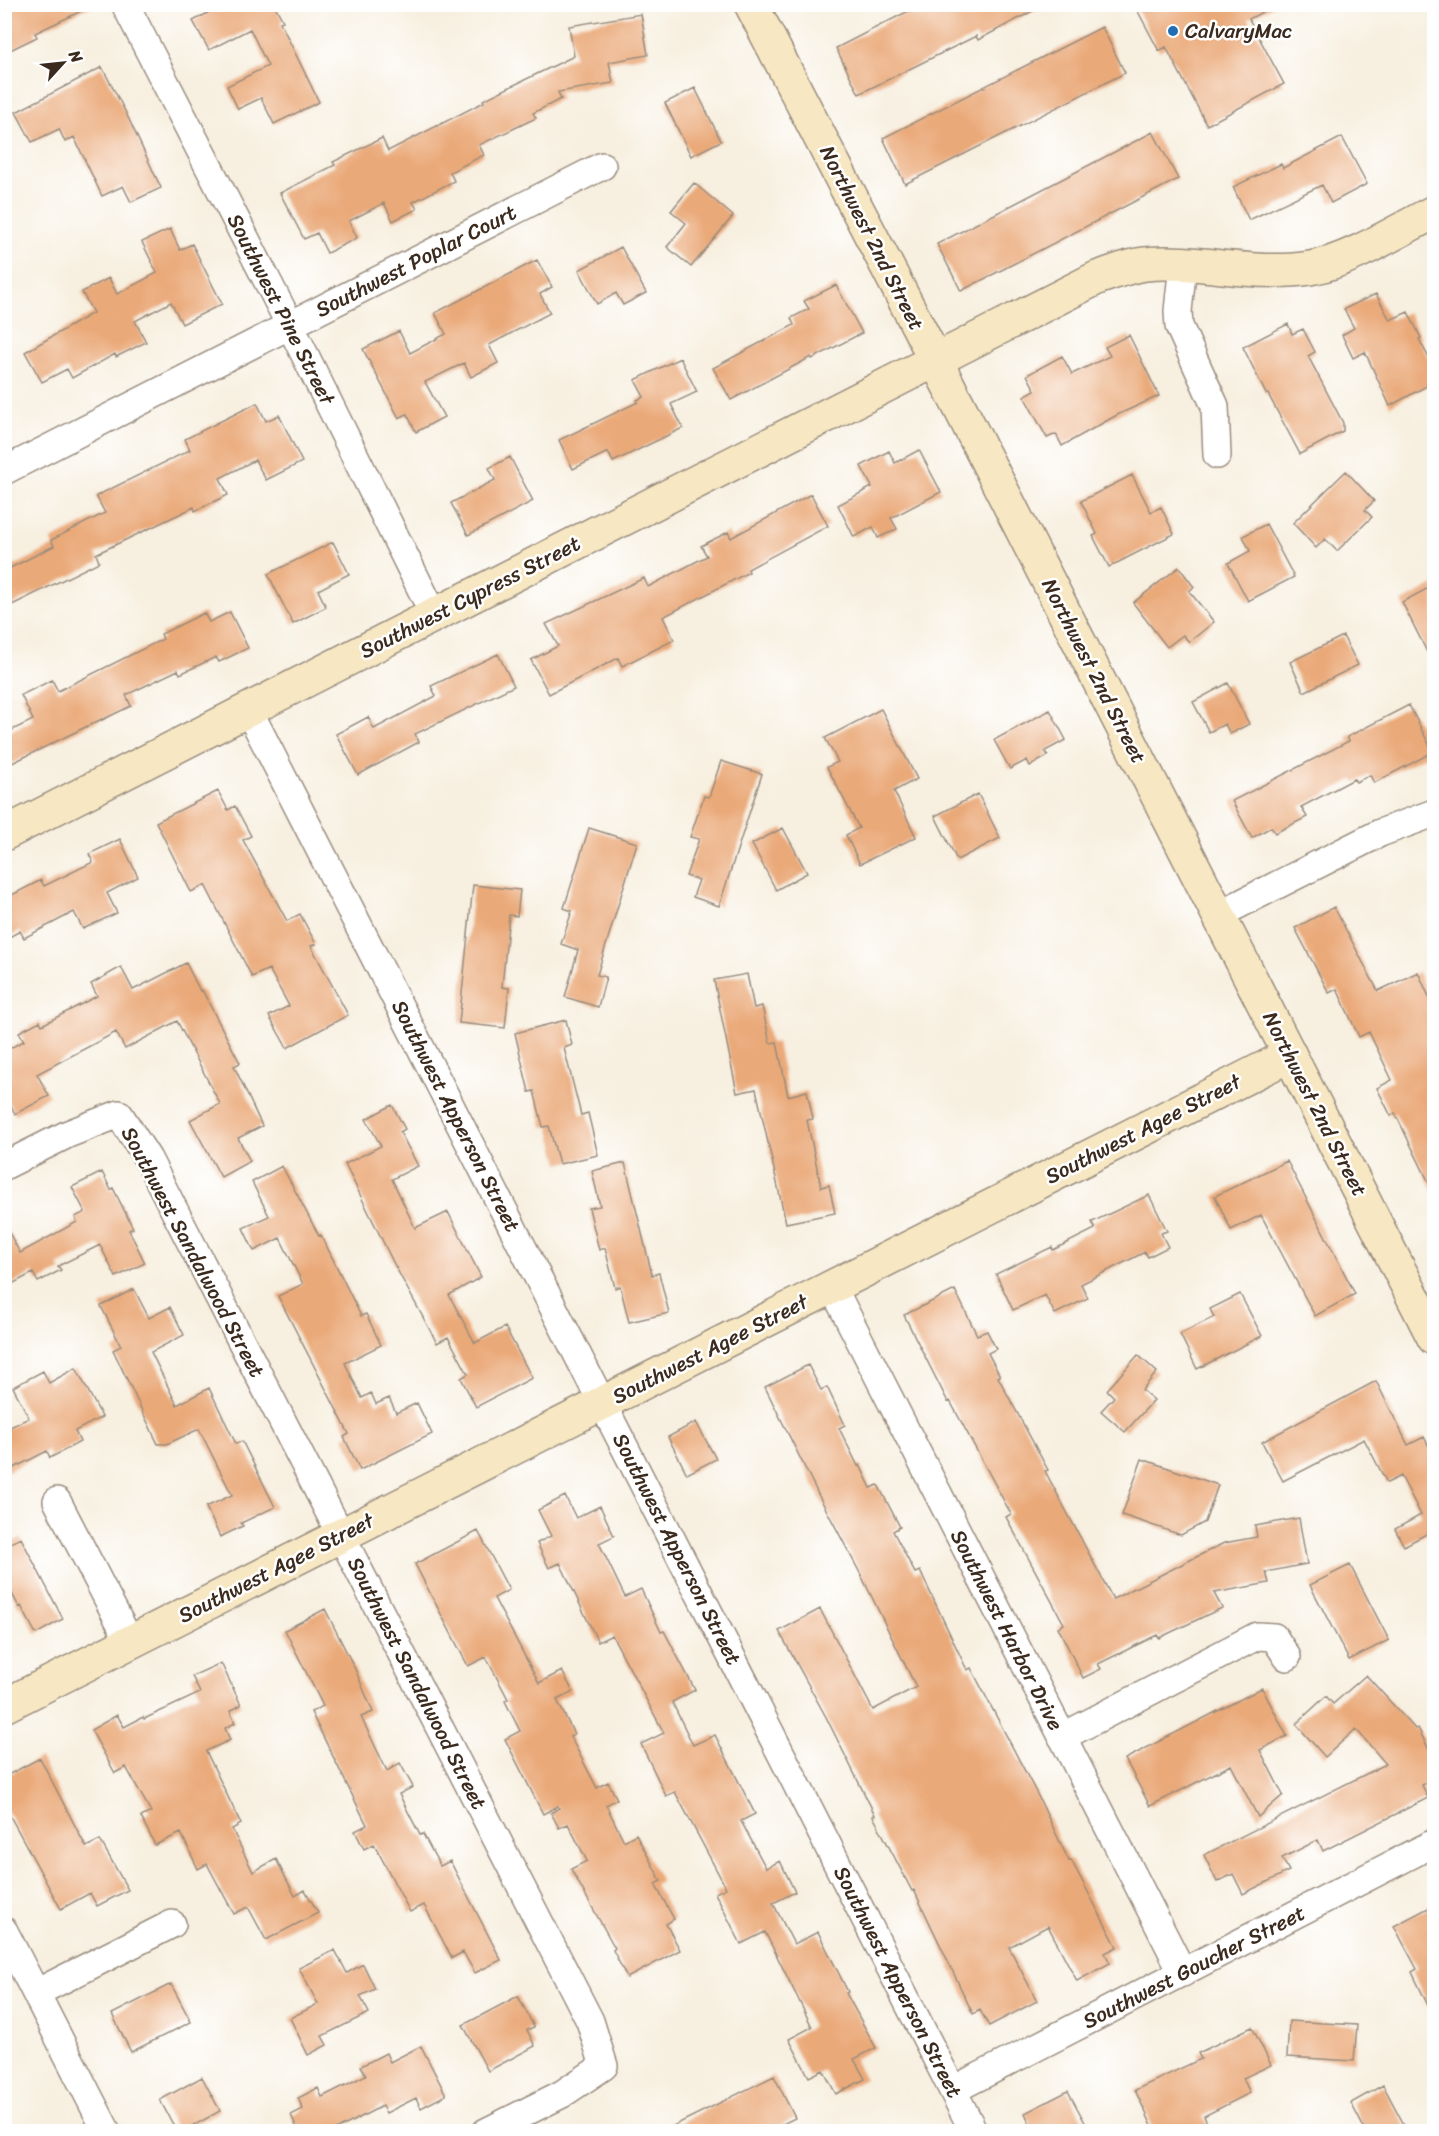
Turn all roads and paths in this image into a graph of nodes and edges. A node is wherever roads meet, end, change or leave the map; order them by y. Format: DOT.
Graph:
graph roads {
  1 [pos="125,4"];
  2 [pos="751,4"];
  3 [pos="602,166"];
  4 [pos="1434,212"];
  5 [pos="1183,264"];
  6 [pos="290,325"];
  7 [pos="935,359"];
  8 [pos="1217,455"];
  9 [pos="4,471"];
  10 [pos="435,615"];
  11 [pos="249,711"];
  12 [pos="1434,813"];
  13 [pos="4,834"];
  14 [pos="1218,915"];
  15 [pos="1290,1055"];
  16 [pos="4,1166"];
  17 [pos="832,1286"];
  18 [pos="1434,1338"];
  19 [pos="602,1403"];
  20 [pos="57,1501"];
  21 [pos="341,1535"];
  22 [pos="130,1642"];
  23 [pos="1287,1657"];
  24 [pos="4,1706"];
  25 [pos="1062,1737"];
  26 [pos="1434,1843"];
  27 [pos="172,1924"];
  28 [pos="4,1931"];
  29 [pos="1182,1972"];
  30 [pos="36,1993"];
  31 [pos="953,2090"];
  32 [pos="107,2132"];
  33 [pos="486,2132"];
  34 [pos="974,2132"];
  1 -- 6 [label="street, Southwest Pine Street"];
  2 -- 7 [label="main road, Northwest 2nd Street"];
  3 -- 6 [label="street, Southwest Poplar Court"];
  4 -- 5 [label="main road, Southwest Cypress Street"];
  5 -- 7 [label="main road, Southwest Cypress Street"];
  5 -- 8 [label="street"];
  6 -- 9 [label="street, Southwest Poplar Court"];
  6 -- 10 [label="street, Southwest Pine Street"];
  7 -- 10 [label="main road, Southwest Cypress Street"];
  7 -- 14 [label="main road, Northwest 2nd Street"];
  10 -- 11 [label="main road, Southwest Cypress Street"];
  11 -- 13 [label="main road, Southwest Cypress Street"];
  11 -- 19 [label="street, Southwest Apperson Street"];
  12 -- 14 [label="street"];
  14 -- 15 [label="main road, Northwest 2nd Street"];
  15 -- 17 [label="main road, Southwest Agee Street"];
  15 -- 18 [label="main road, Northwest 2nd Street"];
  16 -- 21 [label="street, Southwest Sandalwood Street"];
  17 -- 19 [label="main road, Southwest Agee Street"];
  17 -- 25 [label="street, Southwest Harbor Drive"];
  19 -- 21 [label="main road, Southwest Agee Street"];
  19 -- 31 [label="street, Southwest Apperson Street"];
  20 -- 22 [label="street"];
  21 -- 22 [label="main road, Southwest Agee Street"];
  21 -- 33 [label="street, Southwest Sandalwood Street"];
  22 -- 24 [label="main road, Southwest Agee Street"];
  23 -- 25 [label="street"];
  25 -- 29 [label="street, Southwest Harbor Drive"];
  26 -- 29 [label="street, Southwest Goucher Street"];
  27 -- 30 [label="street"];
  28 -- 30 [label="street"];
  29 -- 31 [label="street, Southwest Goucher Street"];
  30 -- 32 [label="street"];
  31 -- 34 [label="street, Southwest Apperson Street"];
}
